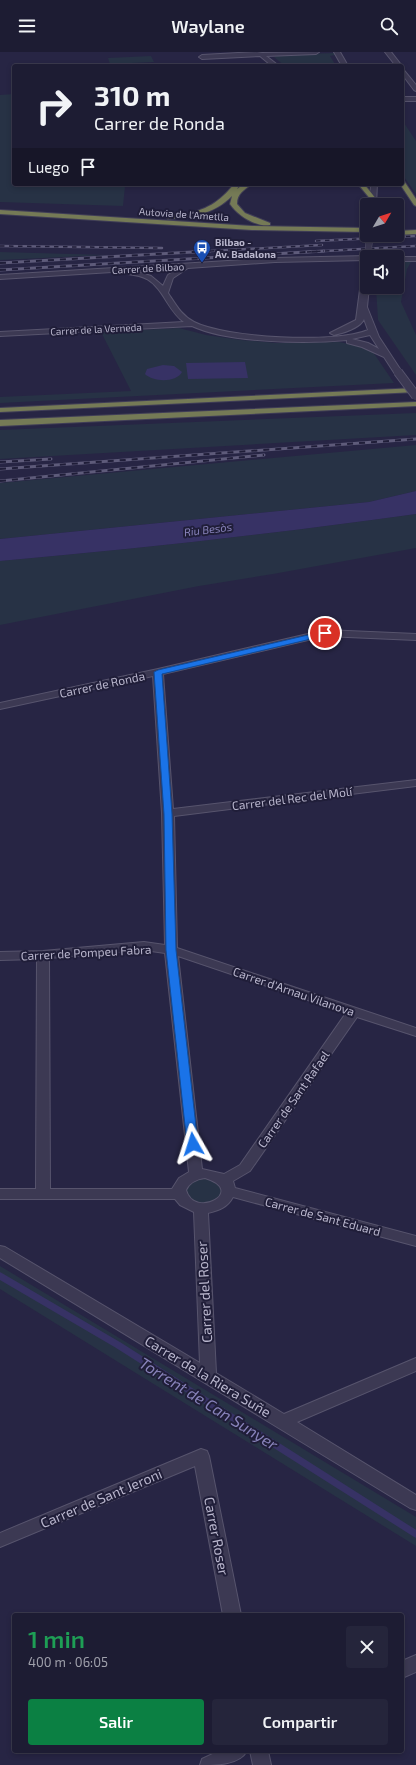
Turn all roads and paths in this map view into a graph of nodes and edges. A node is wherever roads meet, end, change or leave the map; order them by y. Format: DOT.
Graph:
graph roads {
  1 [pos="316,52"];
  2 [pos="337,52"];
  3 [pos="388,52"];
  4 [pos="259,53"];
  5 [pos="202,57"];
  6 [pos="273,64"];
  7 [pos="344,64"];
  8 [pos="397,64"];
  9 [pos="404,73"];
  10 [pos="416,89"];
  11 [pos="404,99"];
  12 [pos="416,99"];
  13 [pos="245,186"];
  14 [pos="362,186"];
  15 [pos="374,186"];
  16 [pos="404,186"];
  17 [pos="235,187"];
  18 [pos="370,198"];
  19 [pos="373,198"];
  20 [pos="416,204"];
  21 [pos="0,211"];
  22 [pos="0,217"];
  23 [pos="416,228"];
  24 [pos="327,230"];
  25 [pos="360,230"];
  26 [pos="404,231"];
  27 [pos="404,232"];
  28 [pos="416,232"];
  29 [pos="360,234"];
  30 [pos="360,257"];
  31 [pos="404,259"];
  32 [pos="416,259"];
  33 [pos="198,265"];
  34 [pos="157,268"];
  35 [pos="108,270"];
  36 [pos="0,277"];
  37 [pos="169,277"];
  38 [pos="153,280"];
  39 [pos="164,292"];
  40 [pos="364,294"];
  41 [pos="363,307"];
  42 [pos="193,324"];
  43 [pos="372,333"];
  44 [pos="0,334"];
  45 [pos="335,336"];
  46 [pos="386,356"];
  47 [pos="416,390"];
  48 [pos="416,396"];
  49 [pos="416,404"];
  50 [pos="0,410"];
  51 [pos="0,423"];
  52 [pos="416,637"];
  53 [pos="158,672"];
  54 [pos="0,706"];
  55 [pos="416,783"];
  56 [pos="168,814"];
  57 [pos="171,950"];
  58 [pos="42,955"];
  59 [pos="0,956"];
  60 [pos="354,1011"];
  61 [pos="416,1032"];
  62 [pos="196,1174"];
  63 [pos="227,1185"];
  64 [pos="0,1194"];
  65 [pos="43,1194"];
  66 [pos="180,1194"];
  67 [pos="201,1208"];
  68 [pos="416,1241"];
  69 [pos="0,1250"];
  70 [pos="416,1364"];
  71 [pos="208,1376"];
  72 [pos="283,1421"];
  73 [pos="201,1456"];
  74 [pos="416,1503"];
  75 [pos="0,1540"];
  76 [pos="232,1613"];
  77 [pos="416,1663"];
  78 [pos="404,1669"];
  79 [pos="234,1753"];
  80 [pos="259,1753"];
  81 [pos="209,1765"];
  82 [pos="262,1765"];
  1 -- 4 [label="street"];
  2 -- 7 [label="street"];
  3 -- 8 [label="street"];
  4 -- 5 [label="street"];
  4 -- 6 [label="street"];
  9 -- 10 [label="street"];
  11 -- 12 [label="street"];
  13 -- 24 [label="highway"];
  14 -- 18 [label="highway"];
  15 -- 19 [label="street"];
  16 -- 20 [label="highway"];
  17 -- 21 [label="highway"];
  21 -- 24 [label="highway, Autovia de l'Ametlla"];
  22 -- 29 [label="highway"];
  23 -- 26 [label="highway"];
  24 -- 25 [label="highway, Autovia de l'Ametlla"];
  27 -- 28 [label="highway"];
  30 -- 33 [label="street, Carrer de Bilbao"];
  31 -- 32 [label="street"];
  33 -- 34 [label="street, Carrer de Bilbao"];
  33 -- 37 [label="street"];
  34 -- 35 [label="street, Carrer de Bilbao"];
  34 -- 37 [label="street"];
  34 -- 38 [label="street"];
  35 -- 36 [label="street, Carrer de Bilbao"];
  35 -- 38 [label="street"];
  37 -- 39 [label="street"];
  38 -- 39 [label="street"];
  39 -- 42 [label="street"];
  40 -- 41 [label="street"];
  41 -- 43 [label="street"];
  41 -- 45 [label="street"];
  42 -- 44 [label="street, Carrer de la Verneda"];
  42 -- 45 [label="street"];
  43 -- 45 [label="street"];
  43 -- 46 [label="street"];
  45 -- 46 [label="street"];
  46 -- 48 [label="street, bridge"];
  47 -- 50 [label="highway"];
  49 -- 51 [label="highway"];
  52 -- 53 [label="street, Carrer de Ronda"];
  53 -- 54 [label="street, Carrer de Ronda"];
  53 -- 56 [label="street"];
  55 -- 56 [label="street, Carrer del Rec del Molí"];
  56 -- 57 [label="street"];
  57 -- 58 [label="street, Carrer de Pompeu Fabra"];
  57 -- 60 [label="street, Carrer d'Arnau Vilanova"];
  57 -- 62 [label="street"];
  58 -- 59 [label="street, Carrer de Pompeu Fabra"];
  58 -- 65 [label="street"];
  60 -- 61 [label="street, Carrer d'Arnau Vilanova"];
  60 -- 63 [label="street, Carrer de Sant Rafael"];
  62 -- 63 [label="street"];
  62 -- 66 [label="street"];
  63 -- 67 [label="street"];
  63 -- 68 [label="street, Carrer de Sant Eduard"];
  64 -- 65 [label="street"];
  65 -- 66 [label="street"];
  66 -- 67 [label="street"];
  67 -- 71 [label="street, Carrer del Roser"];
  69 -- 71 [label="street, Carrer de la Riera Suñe"];
  70 -- 72 [label="street"];
  71 -- 72 [label="street, Carrer de la Riera Suñe"];
  72 -- 74 [label="street, Carrer de la Riera Suñe"];
  73 -- 75 [label="street, Carrer de Sant Jeroni"];
  73 -- 76 [label="street, Carrer Roser"];
  77 -- 78 [label="street"];
  79 -- 81 [label="street"];
  80 -- 82 [label="street"];
}
